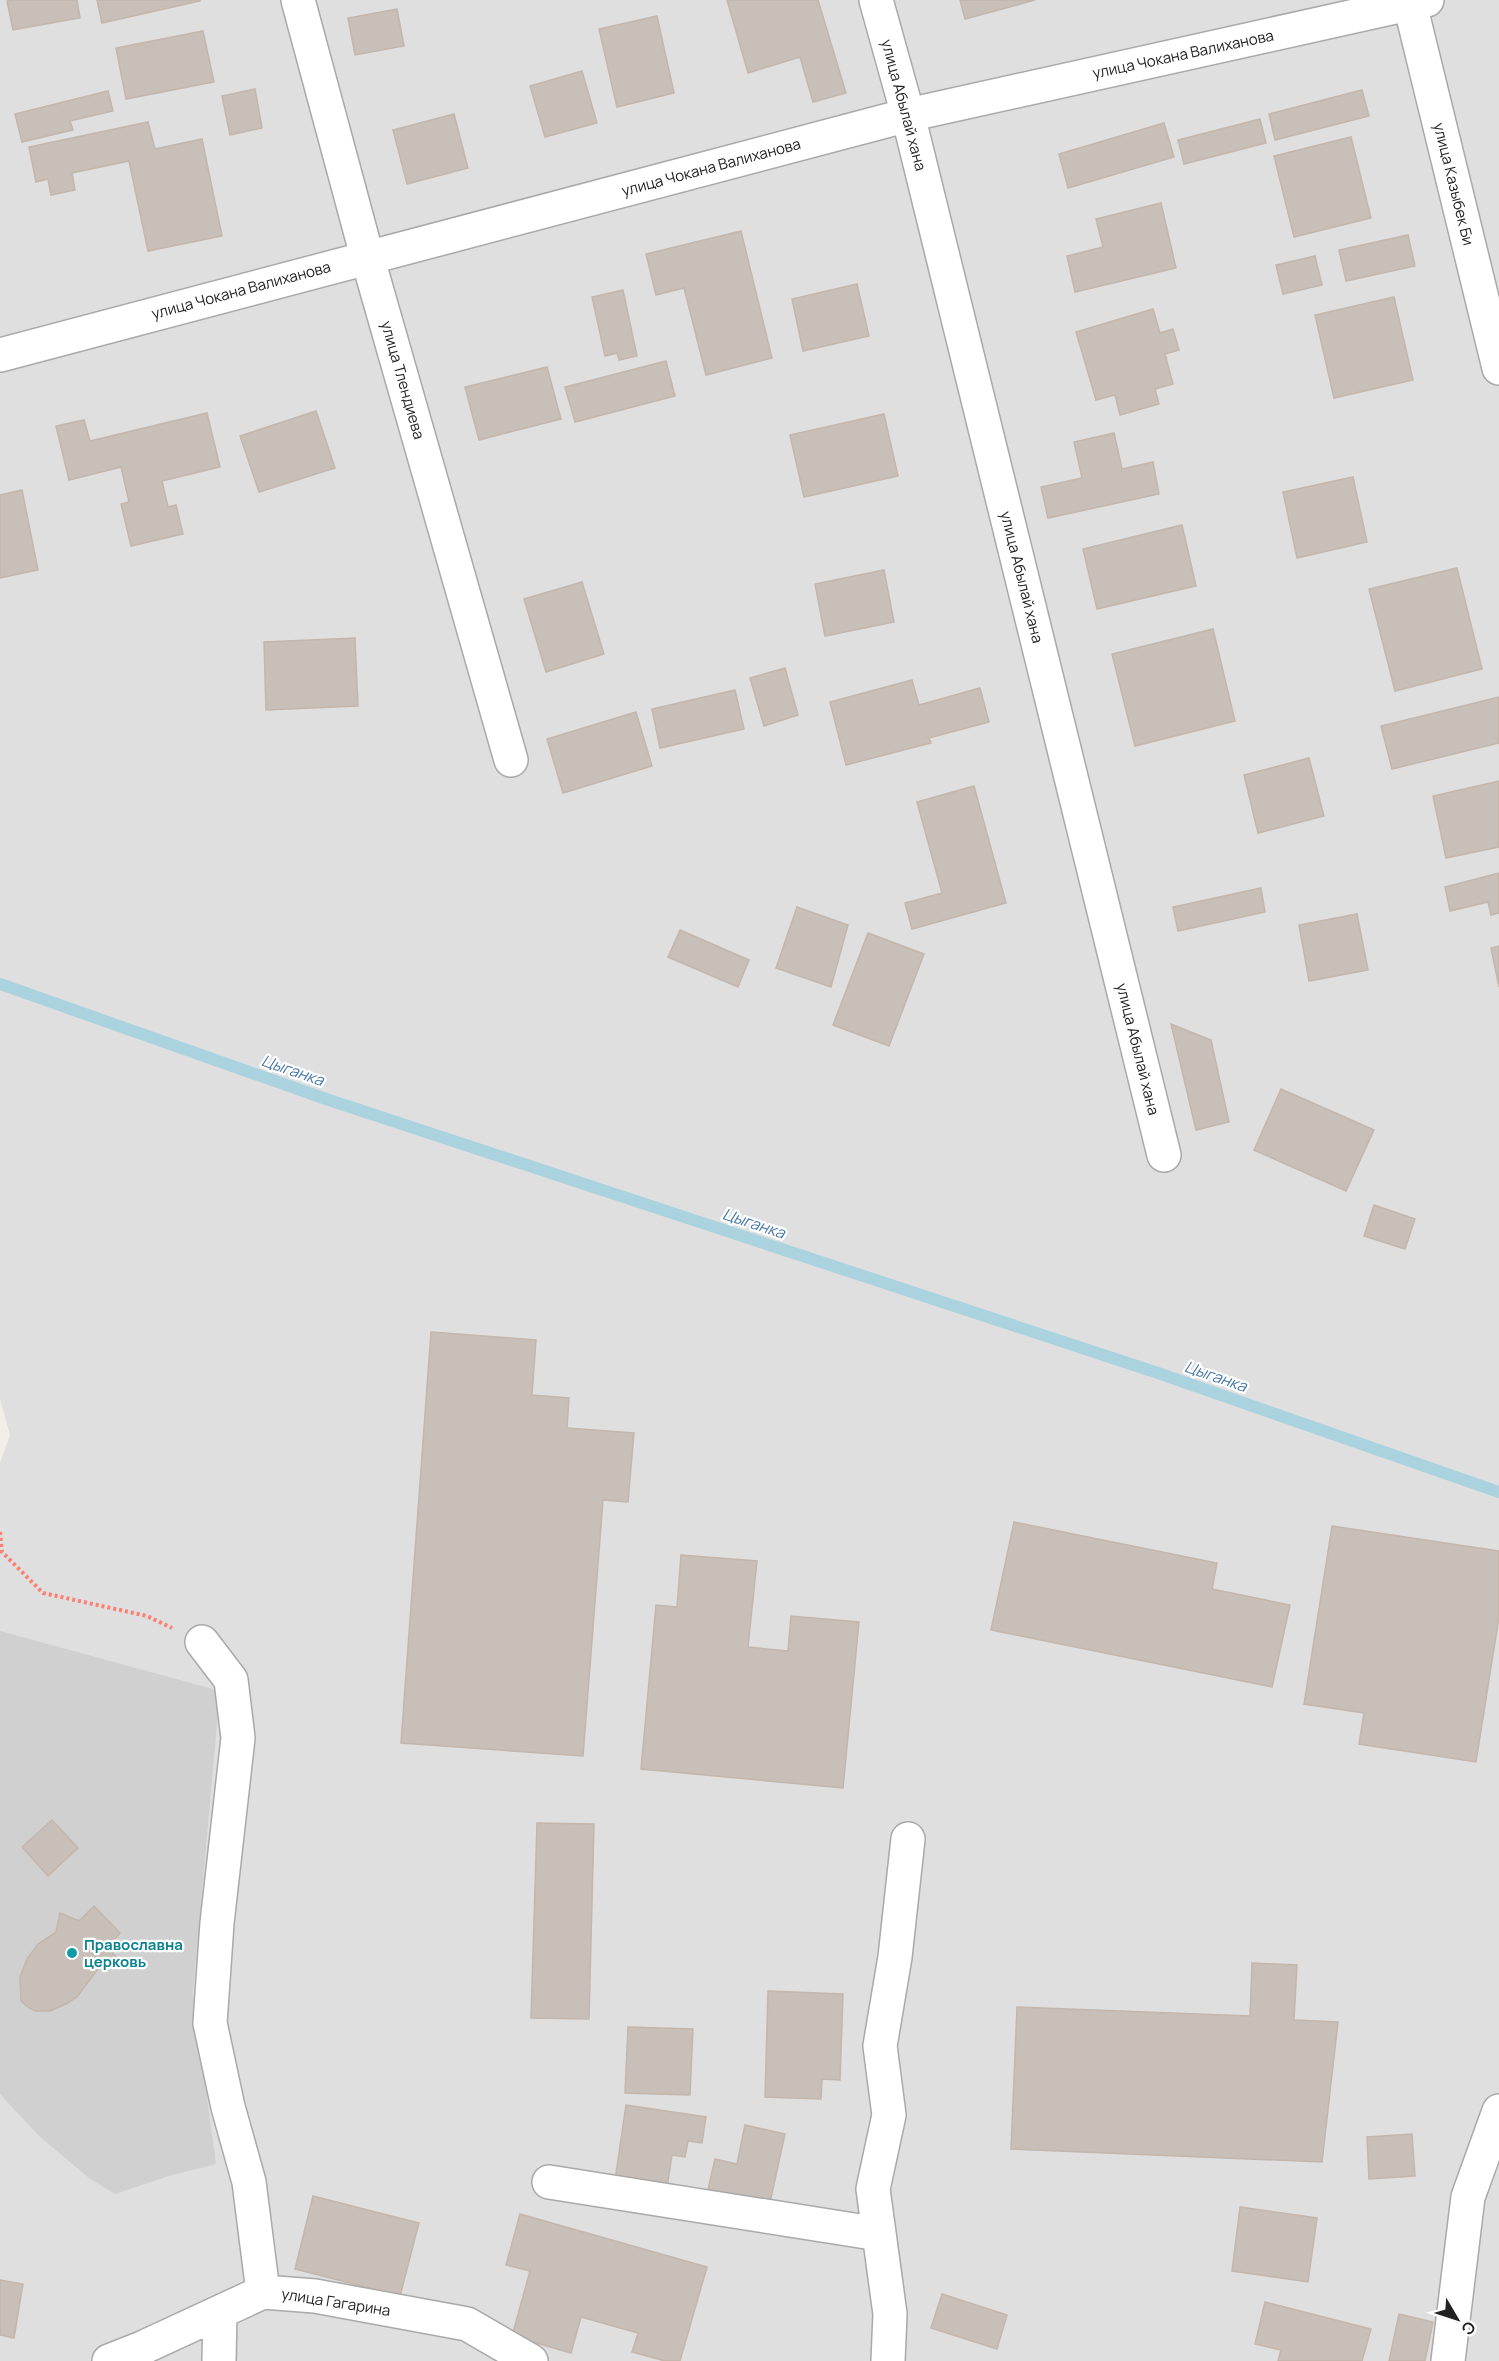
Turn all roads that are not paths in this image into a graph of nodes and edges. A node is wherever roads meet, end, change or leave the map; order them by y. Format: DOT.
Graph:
graph roads {
  1 [pos="298,0"];
  2 [pos="876,0"];
  3 [pos="1415,1"];
  4 [pos="908,115"];
  5 [pos="367,256"];
  6 [pos="0,355"];
  7 [pos="1499,368"];
  8 [pos="511,760"];
  9 [pos="1164,1155"];
  10 [pos="202,1642"];
  11 [pos="908,1839"];
  12 [pos="1499,2111"];
  13 [pos="549,2182"];
  14 [pos="879,2234"];
  15 [pos="263,2292"];
  16 [pos="220,2312"];
  17 [pos="109,2361"];
  18 [pos="219,2361"];
  19 [pos="531,2361"];
  20 [pos="888,2361"];
  21 [pos="1448,2361"];
  1 -- 5 [label="street, улица Тлендиева"];
  2 -- 4 [label="street, улица Абылай хана"];
  3 -- 4 [label="street, улица Чокана Валиханова"];
  3 -- 7 [label="street, улица Казыбек Би"];
  4 -- 5 [label="street, улица Чокана Валиханова"];
  4 -- 9 [label="street, улица Абылай хана"];
  5 -- 6 [label="street, улица Чокана Валиханова"];
  5 -- 8 [label="street, улица Тлендиева"];
  10 -- 15 [label="street"];
  11 -- 14 [label="street"];
  12 -- 21 [label="street"];
  13 -- 14 [label="street"];
  14 -- 20 [label="street"];
  15 -- 16 [label="street, улица Гагарина"];
  15 -- 19 [label="street, улица Гагарина"];
  16 -- 17 [label="street, улица Гагарина"];
  16 -- 18 [label="street"];
}
